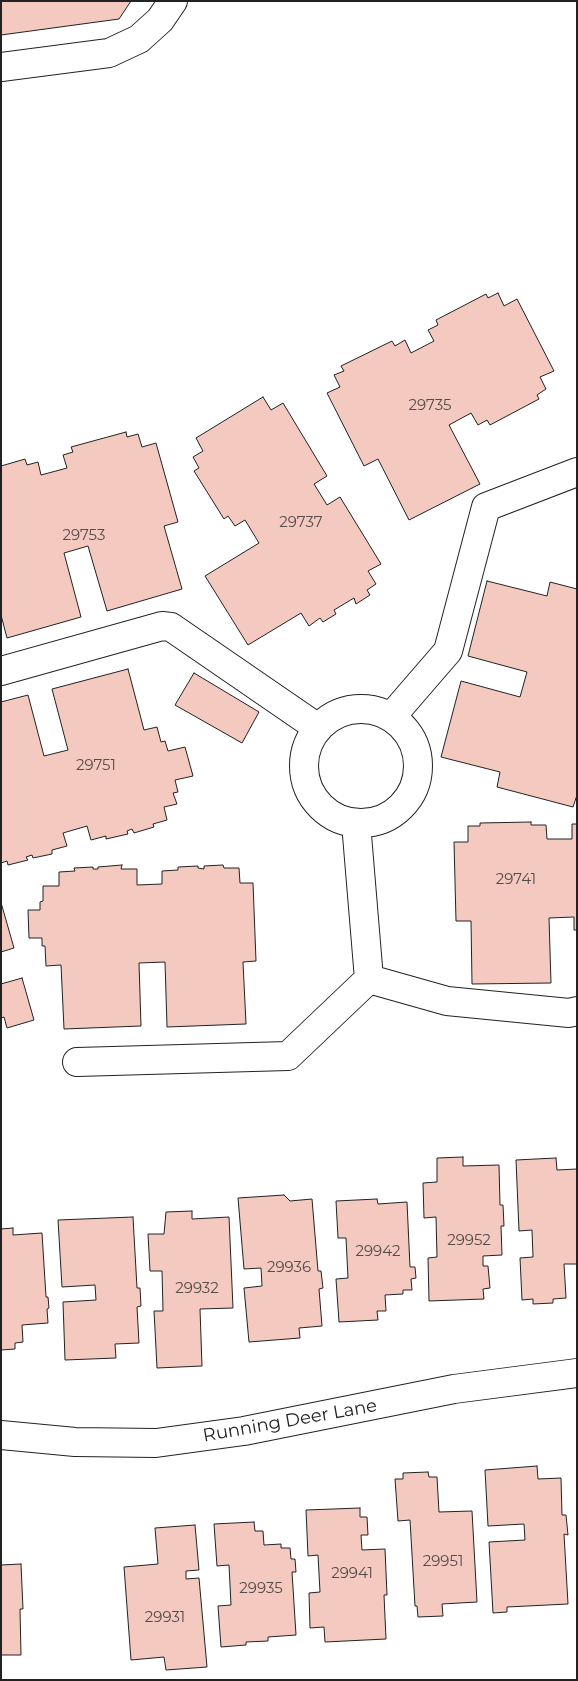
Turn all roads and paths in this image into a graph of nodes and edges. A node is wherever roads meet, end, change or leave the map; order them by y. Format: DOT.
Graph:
graph roads {
  1 [pos="173,1"];
  2 [pos="1,67"];
  3 [pos="577,472"];
  4 [pos="1,671"];
  5 [pos="391,717"];
  6 [pos="318,728"];
  7 [pos="356,823"];
  8 [pos="369,979"];
  9 [pos="577,1011"];
  10 [pos="77,1062"];
  11 [pos="577,1373"];
  12 [pos="1,1435"];
  1 -- 2 [label="street"];
  3 -- 5 [label="street"];
  4 -- 6 [label="street"];
  5 -- 6 [label="street"];
  5 -- 7 [label="street"];
  6 -- 7 [label="street"];
  7 -- 8 [label="street"];
  8 -- 9 [label="street"];
  8 -- 10 [label="street"];
  11 -- 12 [label="street, Running Deer Lane"];
}
